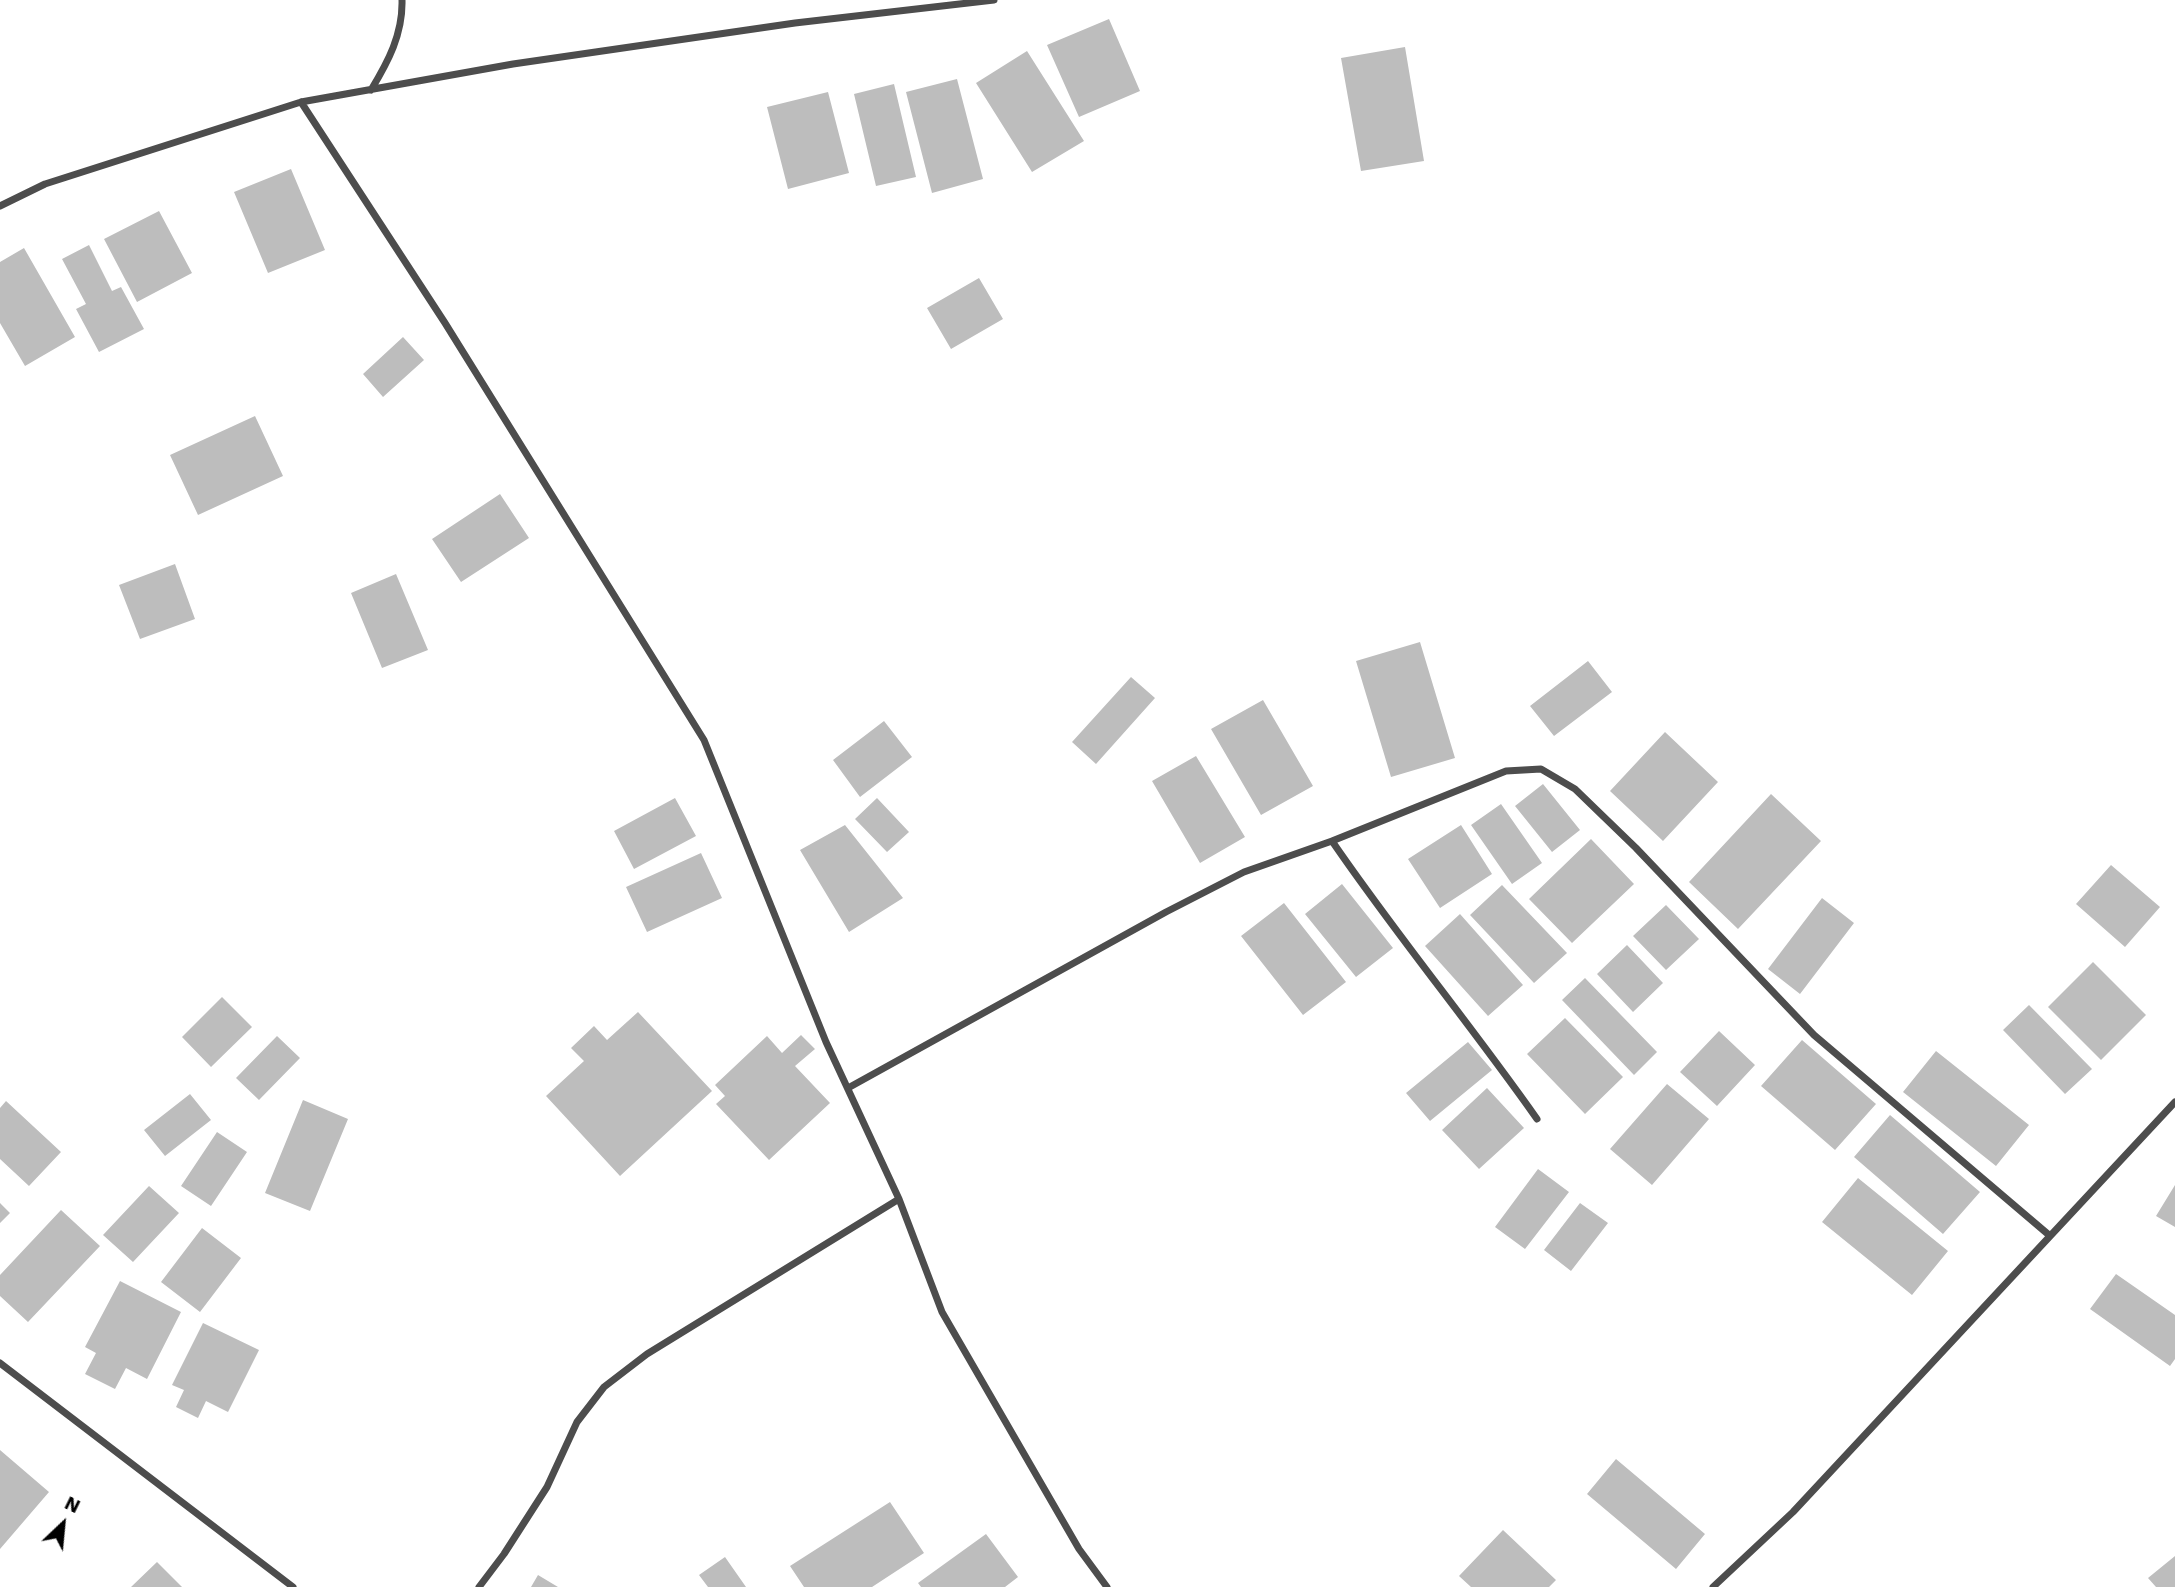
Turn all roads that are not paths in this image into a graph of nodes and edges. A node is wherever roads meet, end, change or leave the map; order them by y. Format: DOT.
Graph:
graph roads {
  1 [pos="402,0"];
  2 [pos="994,0"];
  3 [pos="952,2"];
  4 [pos="371,90"];
  5 [pos="301,102"];
  6 [pos="0,206"];
  7 [pos="1332,841"];
  8 [pos="848,1088"];
  9 [pos="2175,1102"];
  10 [pos="1537,1119"];
  11 [pos="899,1199"];
  12 [pos="2049,1235"];
  13 [pos="0,1363"];
  14 [pos="293,1587"];
  15 [pos="479,1587"];
  16 [pos="1107,1587"];
  17 [pos="1713,1587"];
  1 -- 4 [label="street"];
  2 -- 3 [label="street"];
  3 -- 4 [label="street"];
  4 -- 5 [label="street"];
  5 -- 6 [label="street"];
  5 -- 8 [label="street"];
  7 -- 8 [label="street"];
  7 -- 10 [label="street"];
  7 -- 12 [label="street"];
  8 -- 11 [label="street"];
  9 -- 12 [label="street"];
  11 -- 15 [label="street"];
  11 -- 16 [label="street"];
  12 -- 17 [label="street"];
  13 -- 14 [label="street"];
}
